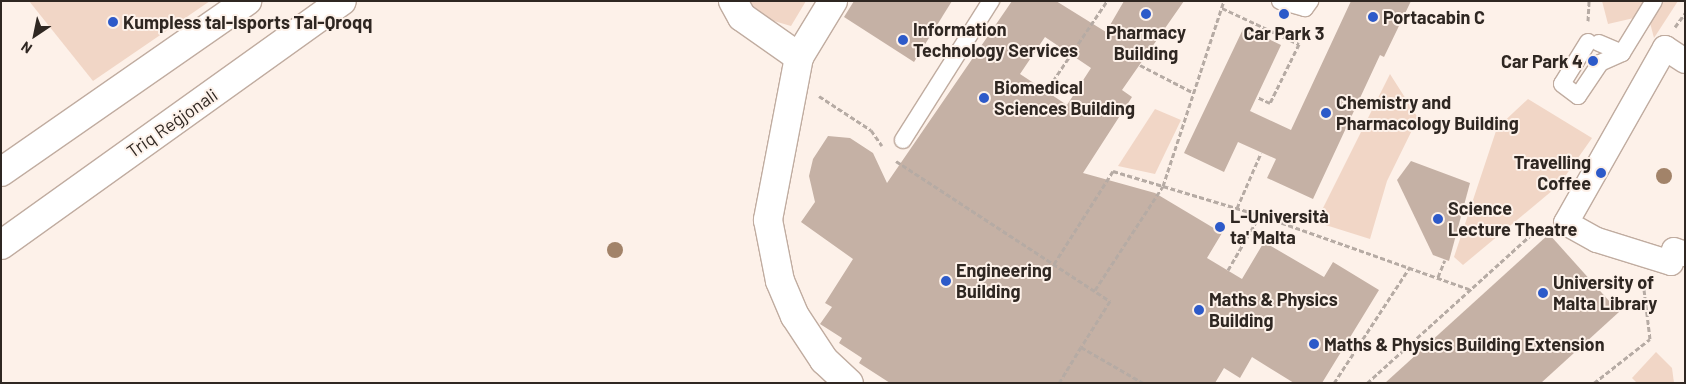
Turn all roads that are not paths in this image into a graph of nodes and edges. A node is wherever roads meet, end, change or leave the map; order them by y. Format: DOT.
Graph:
graph roads {
  1 [pos="247,1"];
  2 [pos="342,1"];
  3 [pos="733,1"];
  4 [pos="833,1"];
  5 [pos="991,1"];
  6 [pos="1280,1"];
  7 [pos="1310,1"];
  8 [pos="1654,1"];
  9 [pos="1622,52"];
  10 [pos="1685,61"];
  11 [pos="797,69"];
  12 [pos="903,140"];
  13 [pos="1,172"];
  14 [pos="1,245"];
  15 [pos="1685,254"];
  16 [pos="849,383"];
  1 -- 13 [label="main road"];
  2 -- 14 [label="main road, Triq Reġjonali"];
  3 -- 11 [label="main road"];
  4 -- 11 [label="main road"];
  5 -- 12 [label="lane"];
  6 -- 7 [label="lane"];
  8 -- 9 [label="lane"];
  9 -- 9 [label="lane"];
  10 -- 15 [label="street"];
  11 -- 16 [label="main road"];
}
